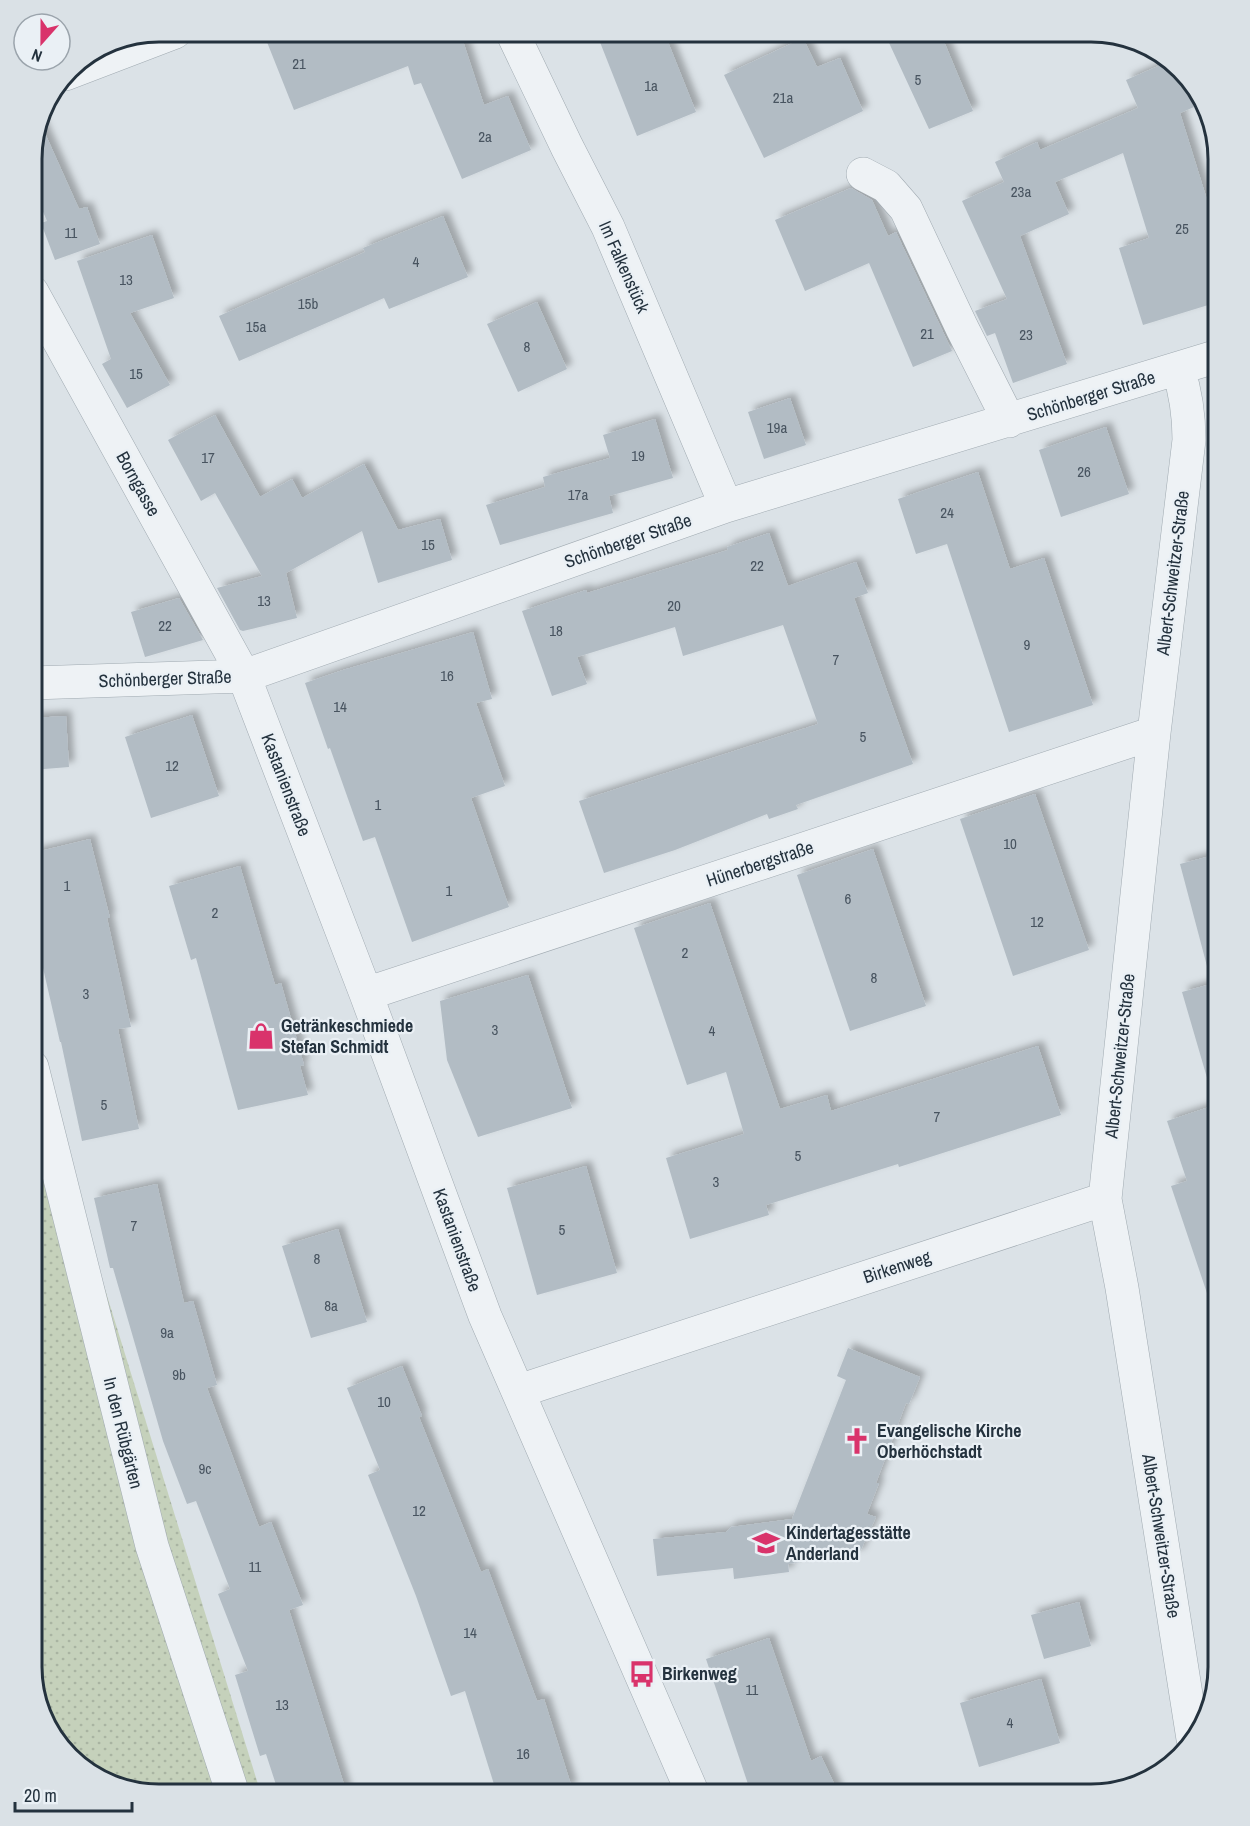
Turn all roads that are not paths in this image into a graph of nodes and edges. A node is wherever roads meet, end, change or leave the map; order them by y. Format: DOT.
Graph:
graph roads {
  1 [pos="148,42"];
  2 [pos="517,42"];
  3 [pos="91,64"];
  4 [pos="863,174"];
  5 [pos="42,310"];
  6 [pos="1208,359"];
  7 [pos="1178,369"];
  8 [pos="1009,421"];
  9 [pos="726,506"];
  10 [pos="244,676"];
  11 [pos="42,683"];
  12 [pos="1154,733"];
  13 [pos="366,994"];
  14 [pos="42,1107"];
  15 [pos="1105,1199"];
  16 [pos="519,1391"];
  17 [pos="1191,1727"];
  18 [pos="230,1784"];
  19 [pos="689,1784"];
  1 -- 3 [label="street"];
  2 -- 9 [label="street, Im Falkenstück"];
  4 -- 8 [label="street"];
  5 -- 10 [label="street, Borngasse"];
  6 -- 7 [label="street, Schönberger Straße"];
  7 -- 8 [label="street, Schönberger Straße"];
  7 -- 12 [label="street, Albert-Schweitzer-Straße"];
  8 -- 9 [label="street, Schönberger Straße"];
  9 -- 10 [label="street, Schönberger Straße"];
  10 -- 11 [label="street, Schönberger Straße"];
  10 -- 13 [label="street, Kastanienstraße"];
  12 -- 13 [label="street, Hünerbergstraße"];
  12 -- 15 [label="street, Albert-Schweitzer-Straße"];
  13 -- 16 [label="street, Kastanienstraße"];
  14 -- 18 [label="street, In den Rübgärten"];
  15 -- 16 [label="street, Birkenweg"];
  15 -- 17 [label="street, Albert-Schweitzer-Straße"];
  16 -- 19 [label="street, Kastanienstraße"];
}
